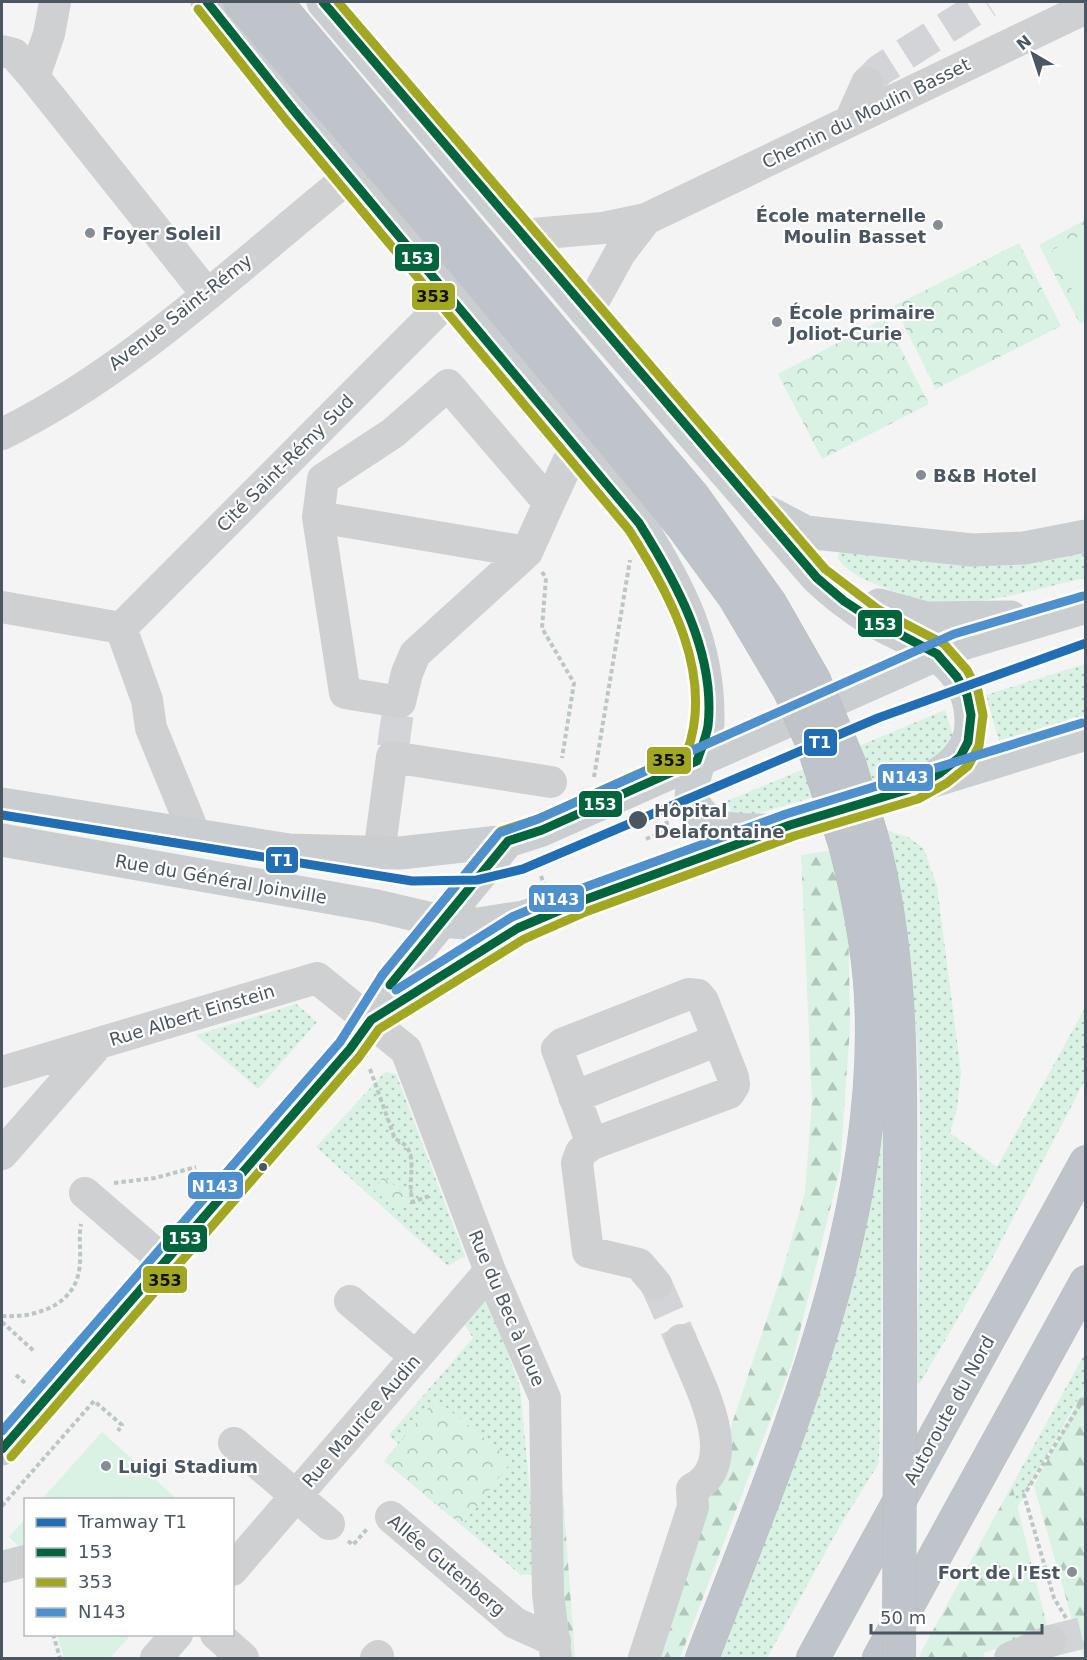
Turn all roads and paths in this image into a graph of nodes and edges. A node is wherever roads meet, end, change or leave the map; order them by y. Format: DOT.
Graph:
graph roads {
  1 [pos="55,2"];
  2 [pos="207,2"];
  3 [pos="239,2"];
  4 [pos="276,2"];
  5 [pos="323,2"];
  6 [pos="1086,8"];
  7 [pos="1046,15"];
  8 [pos="2,51"];
  9 [pos="34,77"];
  10 [pos="867,83"];
  11 [pos="850,121"];
  12 [pos="349,177"];
  13 [pos="646,219"];
  14 [pos="520,236"];
  15 [pos="206,293"];
  16 [pos="450,298"];
  17 [pos="587,313"];
  18 [pos="2,434"];
  19 [pos="575,447"];
  20 [pos="732,481"];
  21 [pos="549,503"];
  22 [pos="318,517"];
  23 [pos="1086,536"];
  24 [pos="527,552"];
  25 [pos="630,555"];
  26 [pos="817,578"];
  27 [pos="2,607"];
  28 [pos="1078,609"];
  29 [pos="121,628"];
  30 [pos="937,654"];
  31 [pos="802,685"];
  32 [pos="1086,734"];
  33 [pos="697,761"];
  34 [pos="593,781"];
  35 [pos="551,782"];
  36 [pos="913,788"];
  37 [pos="2,804"];
  38 [pos="790,825"];
  39 [pos="670,829"];
  40 [pos="195,835"];
  41 [pos="646,839"];
  42 [pos="2,840"];
  43 [pos="508,841"];
  44 [pos="859,841"];
  45 [pos="379,854"];
  46 [pos="541,876"];
  47 [pos="545,885"];
  48 [pos="584,900"];
  49 [pos="441,921"];
  50 [pos="371,1020"];
  51 [pos="718,1040"];
  52 [pos="99,1043"];
  53 [pos="351,1049"];
  54 [pos="2,1072"];
  55 [pos="574,1097"];
  56 [pos="592,1144"];
  57 [pos="2,1154"];
  58 [pos="1086,1162"];
  59 [pos="85,1193"];
  60 [pos="424,1198"];
  61 [pos="165,1262"];
  62 [pos="489,1271"];
  63 [pos="1086,1282"];
  64 [pos="656,1284"];
  65 [pos="350,1301"];
  66 [pos="2,1322"];
  67 [pos="681,1340"];
  68 [pos="35,1352"];
  69 [pos="416,1357"];
  70 [pos="1086,1395"];
  71 [pos="118,1431"];
  72 [pos="234,1443"];
  73 [pos="2,1449"];
  74 [pos="296,1496"];
  75 [pos="2,1506"];
  76 [pos="391,1517"];
  77 [pos="329,1524"];
  78 [pos="24,1561"];
  79 [pos="2,1567"];
  80 [pos="234,1568"];
  81 [pos="1060,1633"];
  82 [pos="53,1636"];
  83 [pos="176,1636"];
  84 [pos="217,1636"];
  85 [pos="555,1650"];
  86 [pos="60,1659"];
  87 [pos="156,1659"];
  88 [pos="243,1659"];
  89 [pos="644,1659"];
  90 [pos="702,1659"];
  91 [pos="813,1659"];
  92 [pos="879,1659"];
  93 [pos="899,1659"];
  94 [pos="1010,1659"];
  1 -- 9 [label="street"];
  2 -- 12 [label="main road"];
  3 -- 31 [label="highway"];
  4 -- 31 [label="highway"];
  5 -- 14 [label="main road"];
  6 -- 7 [label="street, Chemin du Moulin Basset"];
  7 -- 11 [label="street, Chemin du Moulin Basset"];
  8 -- 9 [label="street"];
  9 -- 15 [label="street"];
  10 -- 11 [label="street"];
  11 -- 13 [label="street, Chemin du Moulin Basset"];
  12 -- 15 [label="street, Avenue Saint-Rémy"];
  12 -- 16 [label="main road"];
  13 -- 14 [label="street"];
  13 -- 17 [label="street"];
  14 -- 17 [label="main road"];
  15 -- 18 [label="street, Avenue Saint-Rémy"];
  16 -- 19 [label="main road"];
  16 -- 29 [label="street, Cité Saint-Rémy Sud"];
  17 -- 20 [label="main road"];
  19 -- 21 [label="street"];
  19 -- 33 [label="main road"];
  20 -- 23 [label="main road"];
  20 -- 26 [label="main road"];
  21 -- 22 [label="street"];
  21 -- 24 [label="street"];
  22 -- 24 [label="street"];
  22 -- 24 [label="street"];
  24 -- 35 [label="path"];
  25 -- 34 [label="path"];
  26 -- 28 [label="main road"];
  26 -- 30 [label="main road"];
  27 -- 29 [label="street"];
  28 -- 30 [label="main road, Rue du Général Joinville"];
  29 -- 40 [label="street"];
  30 -- 33 [label="main road, Rue du Général Joinville"];
  30 -- 36 [label="main road"];
  31 -- 44 [label="highway, bridge"];
  32 -- 36 [label="main road"];
  33 -- 38 [label="main road"];
  33 -- 43 [label="main road, Rue du Général Joinville"];
  35 -- 45 [label="street"];
  36 -- 38 [label="main road"];
  37 -- 40 [label="main road, Rue du Général Joinville"];
  38 -- 48 [label="main road"];
  39 -- 41 [label="path"];
  40 -- 45 [label="main road, Rue du Général Joinville"];
  42 -- 49 [label="main road, Rue du Général Joinville"];
  43 -- 45 [label="main road, Rue du Général Joinville"];
  43 -- 49 [label="main road"];
  44 -- 90 [label="highway"];
  44 -- 93 [label="highway, bridge"];
  46 -- 47 [label="path"];
  48 -- 49 [label="main road, Rue du Général Joinville"];
  48 -- 50 [label="main road"];
  49 -- 50 [label="main road"];
  50 -- 52 [label="street, Rue Albert Einstein"];
  50 -- 53 [label="main road"];
  50 -- 62 [label="street, Rue du Bec à Loue"];
  51 -- 55 [label="street"];
  51 -- 55 [label="street"];
  51 -- 56 [label="street"];
  52 -- 54 [label="street, Rue Albert Einstein"];
  52 -- 57 [label="street"];
  53 -- 60 [label="path"];
  53 -- 61 [label="main road"];
  55 -- 56 [label="street"];
  56 -- 64 [label="street"];
  58 -- 91 [label="highway, Autoroute du Nord"];
  59 -- 61 [label="street"];
  61 -- 73 [label="main road"];
  62 -- 69 [label="street, Rue Maurice Audin"];
  62 -- 85 [label="street, Rue du Bec à Loue"];
  63 -- 92 [label="highway"];
  65 -- 69 [label="street"];
  66 -- 68 [label="path"];
  67 -- 89 [label="street"];
  69 -- 74 [label="street, Rue Maurice Audin"];
  70 -- 81 [label="path"];
  71 -- 75 [label="path"];
  72 -- 74 [label="street"];
  74 -- 77 [label="street"];
  74 -- 80 [label="street, Rue Maurice Audin"];
  76 -- 77 [label="path, Allée Gutenberg"];
  76 -- 85 [label="street, Allée Gutenberg"];
  78 -- 79 [label="street"];
  81 -- 94 [label="street"];
  82 -- 86 [label="path"];
  83 -- 87 [label="street"];
  84 -- 88 [label="street"];
}
